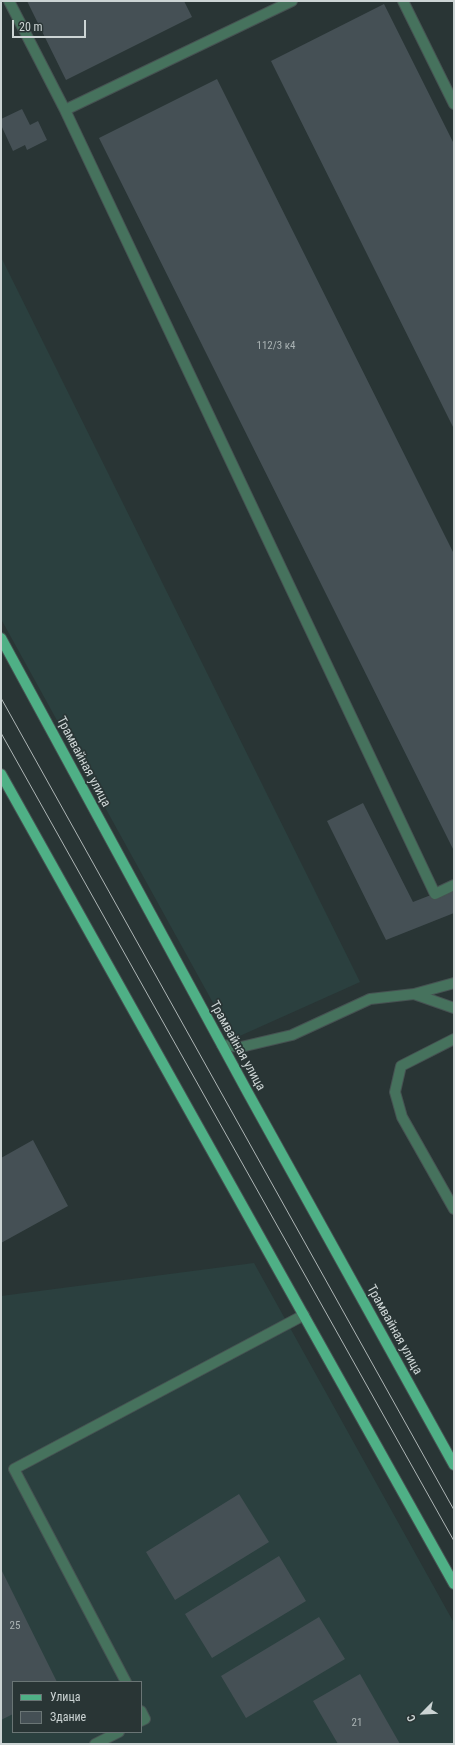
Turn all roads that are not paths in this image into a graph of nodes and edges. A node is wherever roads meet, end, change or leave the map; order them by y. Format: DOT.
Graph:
graph roads {
  1 [pos="9,1"];
  2 [pos="292,1"];
  3 [pos="404,1"];
  4 [pos="454,104"];
  5 [pos="65,110"];
  6 [pos="1,638"];
  7 [pos="1,774"];
  8 [pos="454,885"];
  9 [pos="454,983"];
  10 [pos="414,994"];
  11 [pos="454,1008"];
  12 [pos="454,1039"];
  13 [pos="222,1045"];
  14 [pos="454,1209"];
  15 [pos="304,1315"];
  16 [pos="454,1465"];
  17 [pos="454,1584"];
  18 [pos="125,1681"];
  19 [pos="117,1733"];
  20 [pos="95,1744"];
  1 -- 5 [label="lane"];
  2 -- 5 [label="lane"];
  3 -- 4 [label="lane"];
  5 -- 8 [label="lane"];
  6 -- 13 [label="main road, Трамвайная улица"];
  7 -- 15 [label="main road"];
  9 -- 10 [label="lane"];
  10 -- 11 [label="lane"];
  10 -- 13 [label="lane"];
  12 -- 14 [label="lane"];
  13 -- 16 [label="main road, Трамвайная улица"];
  15 -- 17 [label="main road"];
  15 -- 18 [label="lane"];
  19 -- 20 [label="lane"];
}
